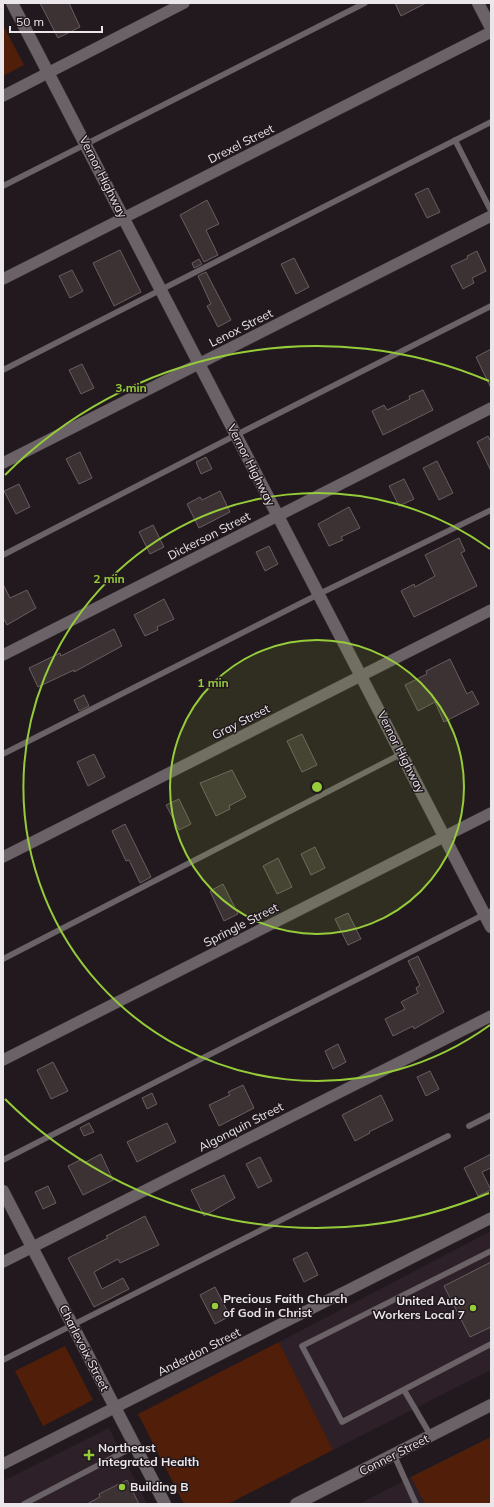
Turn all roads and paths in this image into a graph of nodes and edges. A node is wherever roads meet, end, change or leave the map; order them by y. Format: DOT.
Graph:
graph roads {
  1 [pos="12,3"];
  2 [pos="184,3"];
  3 [pos="365,3"];
  4 [pos="478,3"];
  5 [pos="491,28"];
  6 [pos="491,32"];
  7 [pos="48,72"];
  8 [pos="3,96"];
  9 [pos="491,122"];
  10 [pos="455,140"];
  11 [pos="86,144"];
  12 [pos="3,186"];
  13 [pos="491,211"];
  14 [pos="491,216"];
  15 [pos="124,218"];
  16 [pos="3,279"];
  17 [pos="161,289"];
  18 [pos="491,306"];
  19 [pos="199,363"];
  20 [pos="3,370"];
  21 [pos="491,408"];
  22 [pos="236,435"];
  23 [pos="3,463"];
  24 [pos="491,510"];
  25 [pos="277,515"];
  26 [pos="3,555"];
  27 [pos="319,594"];
  28 [pos="491,610"];
  29 [pos="3,655"];
  30 [pos="361,676"];
  31 [pos="3,754"];
  32 [pos="402,754"];
  33 [pos="491,813"];
  34 [pos="444,837"];
  35 [pos="3,857"];
  36 [pos="488,913"];
  37 [pos="491,926"];
  38 [pos="3,959"];
  39 [pos="491,1016"];
  40 [pos="3,1060"];
  41 [pos="491,1114"];
  42 [pos="469,1126"];
  43 [pos="448,1136"];
  44 [pos="3,1160"];
  45 [pos="3,1192"];
  46 [pos="491,1218"];
  47 [pos="32,1247"];
  48 [pos="491,1250"];
  49 [pos="3,1262"];
  50 [pos="73,1326"];
  51 [pos="491,1344"];
  52 [pos="3,1360"];
  53 [pos="404,1390"];
  54 [pos="491,1405"];
  55 [pos="116,1408"];
  56 [pos="431,1436"];
  57 [pos="135,1446"];
  58 [pos="394,1455"];
  59 [pos="3,1464"];
  60 [pos="24,1504"];
  61 [pos="165,1504"];
  62 [pos="296,1504"];
  63 [pos="416,1504"];
  1 -- 7 [label="street, Vernor Highway"];
  2 -- 7 [label="street"];
  3 -- 11 [label="lane"];
  4 -- 5 [label="street"];
  6 -- 15 [label="street, Drexel Street"];
  7 -- 8 [label="street"];
  7 -- 11 [label="street, Vernor Highway"];
  9 -- 10 [label="lane"];
  10 -- 13 [label="lane"];
  10 -- 17 [label="lane"];
  11 -- 12 [label="lane"];
  11 -- 15 [label="street, Vernor Highway"];
  14 -- 19 [label="street, Lenox Street"];
  15 -- 16 [label="street, Drexel Street"];
  15 -- 17 [label="street, Vernor Highway"];
  17 -- 19 [label="street, Vernor Highway"];
  17 -- 20 [label="lane"];
  18 -- 22 [label="lane"];
  19 -- 22 [label="street, Vernor Highway"];
  19 -- 23 [label="street, Lenox Street"];
  21 -- 25 [label="street, Dickerson Street"];
  22 -- 25 [label="street, Vernor Highway"];
  22 -- 26 [label="lane"];
  24 -- 27 [label="lane"];
  25 -- 27 [label="street, Vernor Highway"];
  25 -- 29 [label="street, Dickerson Street"];
  27 -- 30 [label="street, Vernor Highway"];
  27 -- 31 [label="lane"];
  28 -- 30 [label="street, Gray Street"];
  30 -- 32 [label="street, Vernor Highway"];
  30 -- 35 [label="street, Gray Street"];
  32 -- 34 [label="street, Vernor Highway"];
  32 -- 38 [label="lane"];
  33 -- 34 [label="street, Springle Street"];
  34 -- 36 [label="street, Vernor Highway"];
  34 -- 40 [label="street, Springle Street"];
  36 -- 37 [label="street, Vernor Highway"];
  36 -- 44 [label="lane"];
  39 -- 47 [label="street, Algonquin Street"];
  41 -- 42 [label="lane"];
  43 -- 50 [label="lane"];
  45 -- 47 [label="street, Charlevoix Street"];
  46 -- 55 [label="street, Anderdon Street"];
  47 -- 49 [label="street, Algonquin Street"];
  47 -- 50 [label="street, Charlevoix Street"];
  48 -- 53 [label="lane"];
  50 -- 52 [label="lane"];
  50 -- 55 [label="street, Charlevoix Street"];
  51 -- 53 [label="lane"];
  53 -- 56 [label="lane"];
  54 -- 56 [label="street, Conner Street"];
  55 -- 57 [label="street, Charlevoix Street"];
  55 -- 59 [label="street, Anderdon Street"];
  56 -- 58 [label="street, Conner Street"];
  57 -- 60 [label="lane"];
  57 -- 61 [label="street, Charlevoix Street"];
  58 -- 62 [label="street, Conner Street"];
  58 -- 63 [label="lane"];
}
